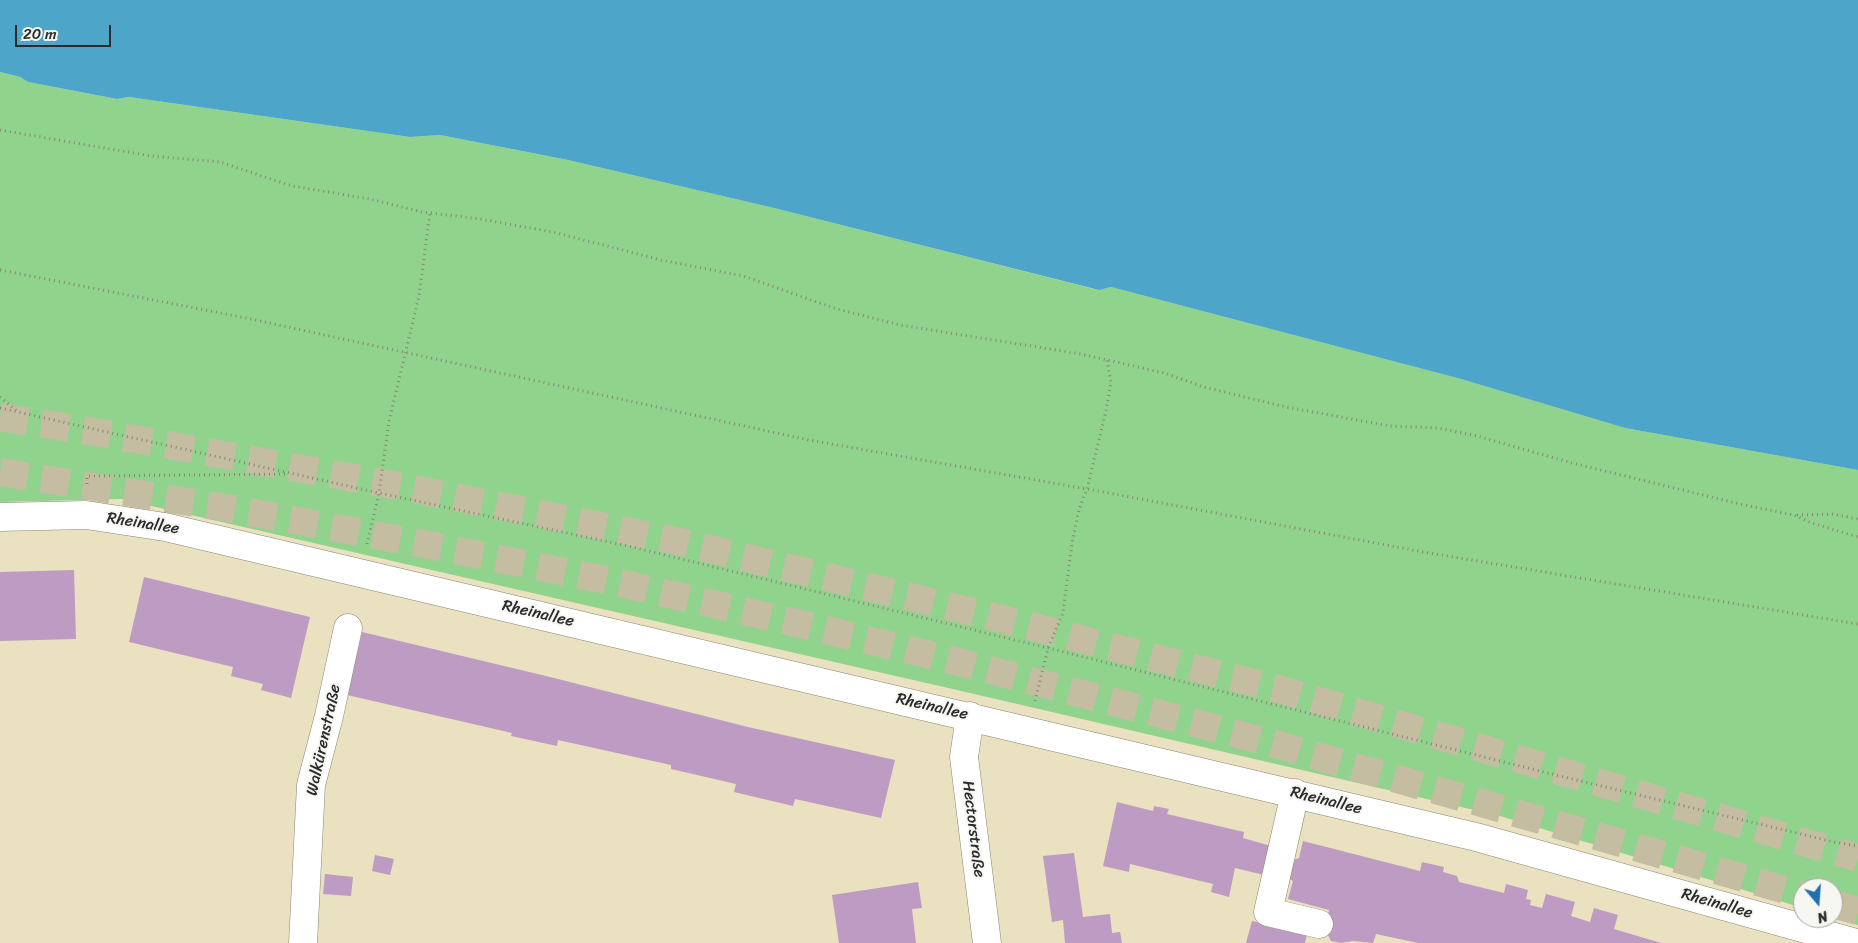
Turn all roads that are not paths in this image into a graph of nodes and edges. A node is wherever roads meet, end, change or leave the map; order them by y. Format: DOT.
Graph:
graph roads {
  1 [pos="0,517"];
  2 [pos="348,628"];
  3 [pos="970,716"];
  4 [pos="1296,793"];
  5 [pos="1319,924"];
  6 [pos="303,943"];
  7 [pos="987,943"];
  8 [pos="1856,943"];
  1 -- 3 [label="street, Rheinallee"];
  2 -- 6 [label="street, Walkürenstraße"];
  3 -- 4 [label="street, Rheinallee"];
  3 -- 7 [label="street, Hectorstraße"];
  4 -- 5 [label="street"];
  4 -- 8 [label="street, Rheinallee"];
}
